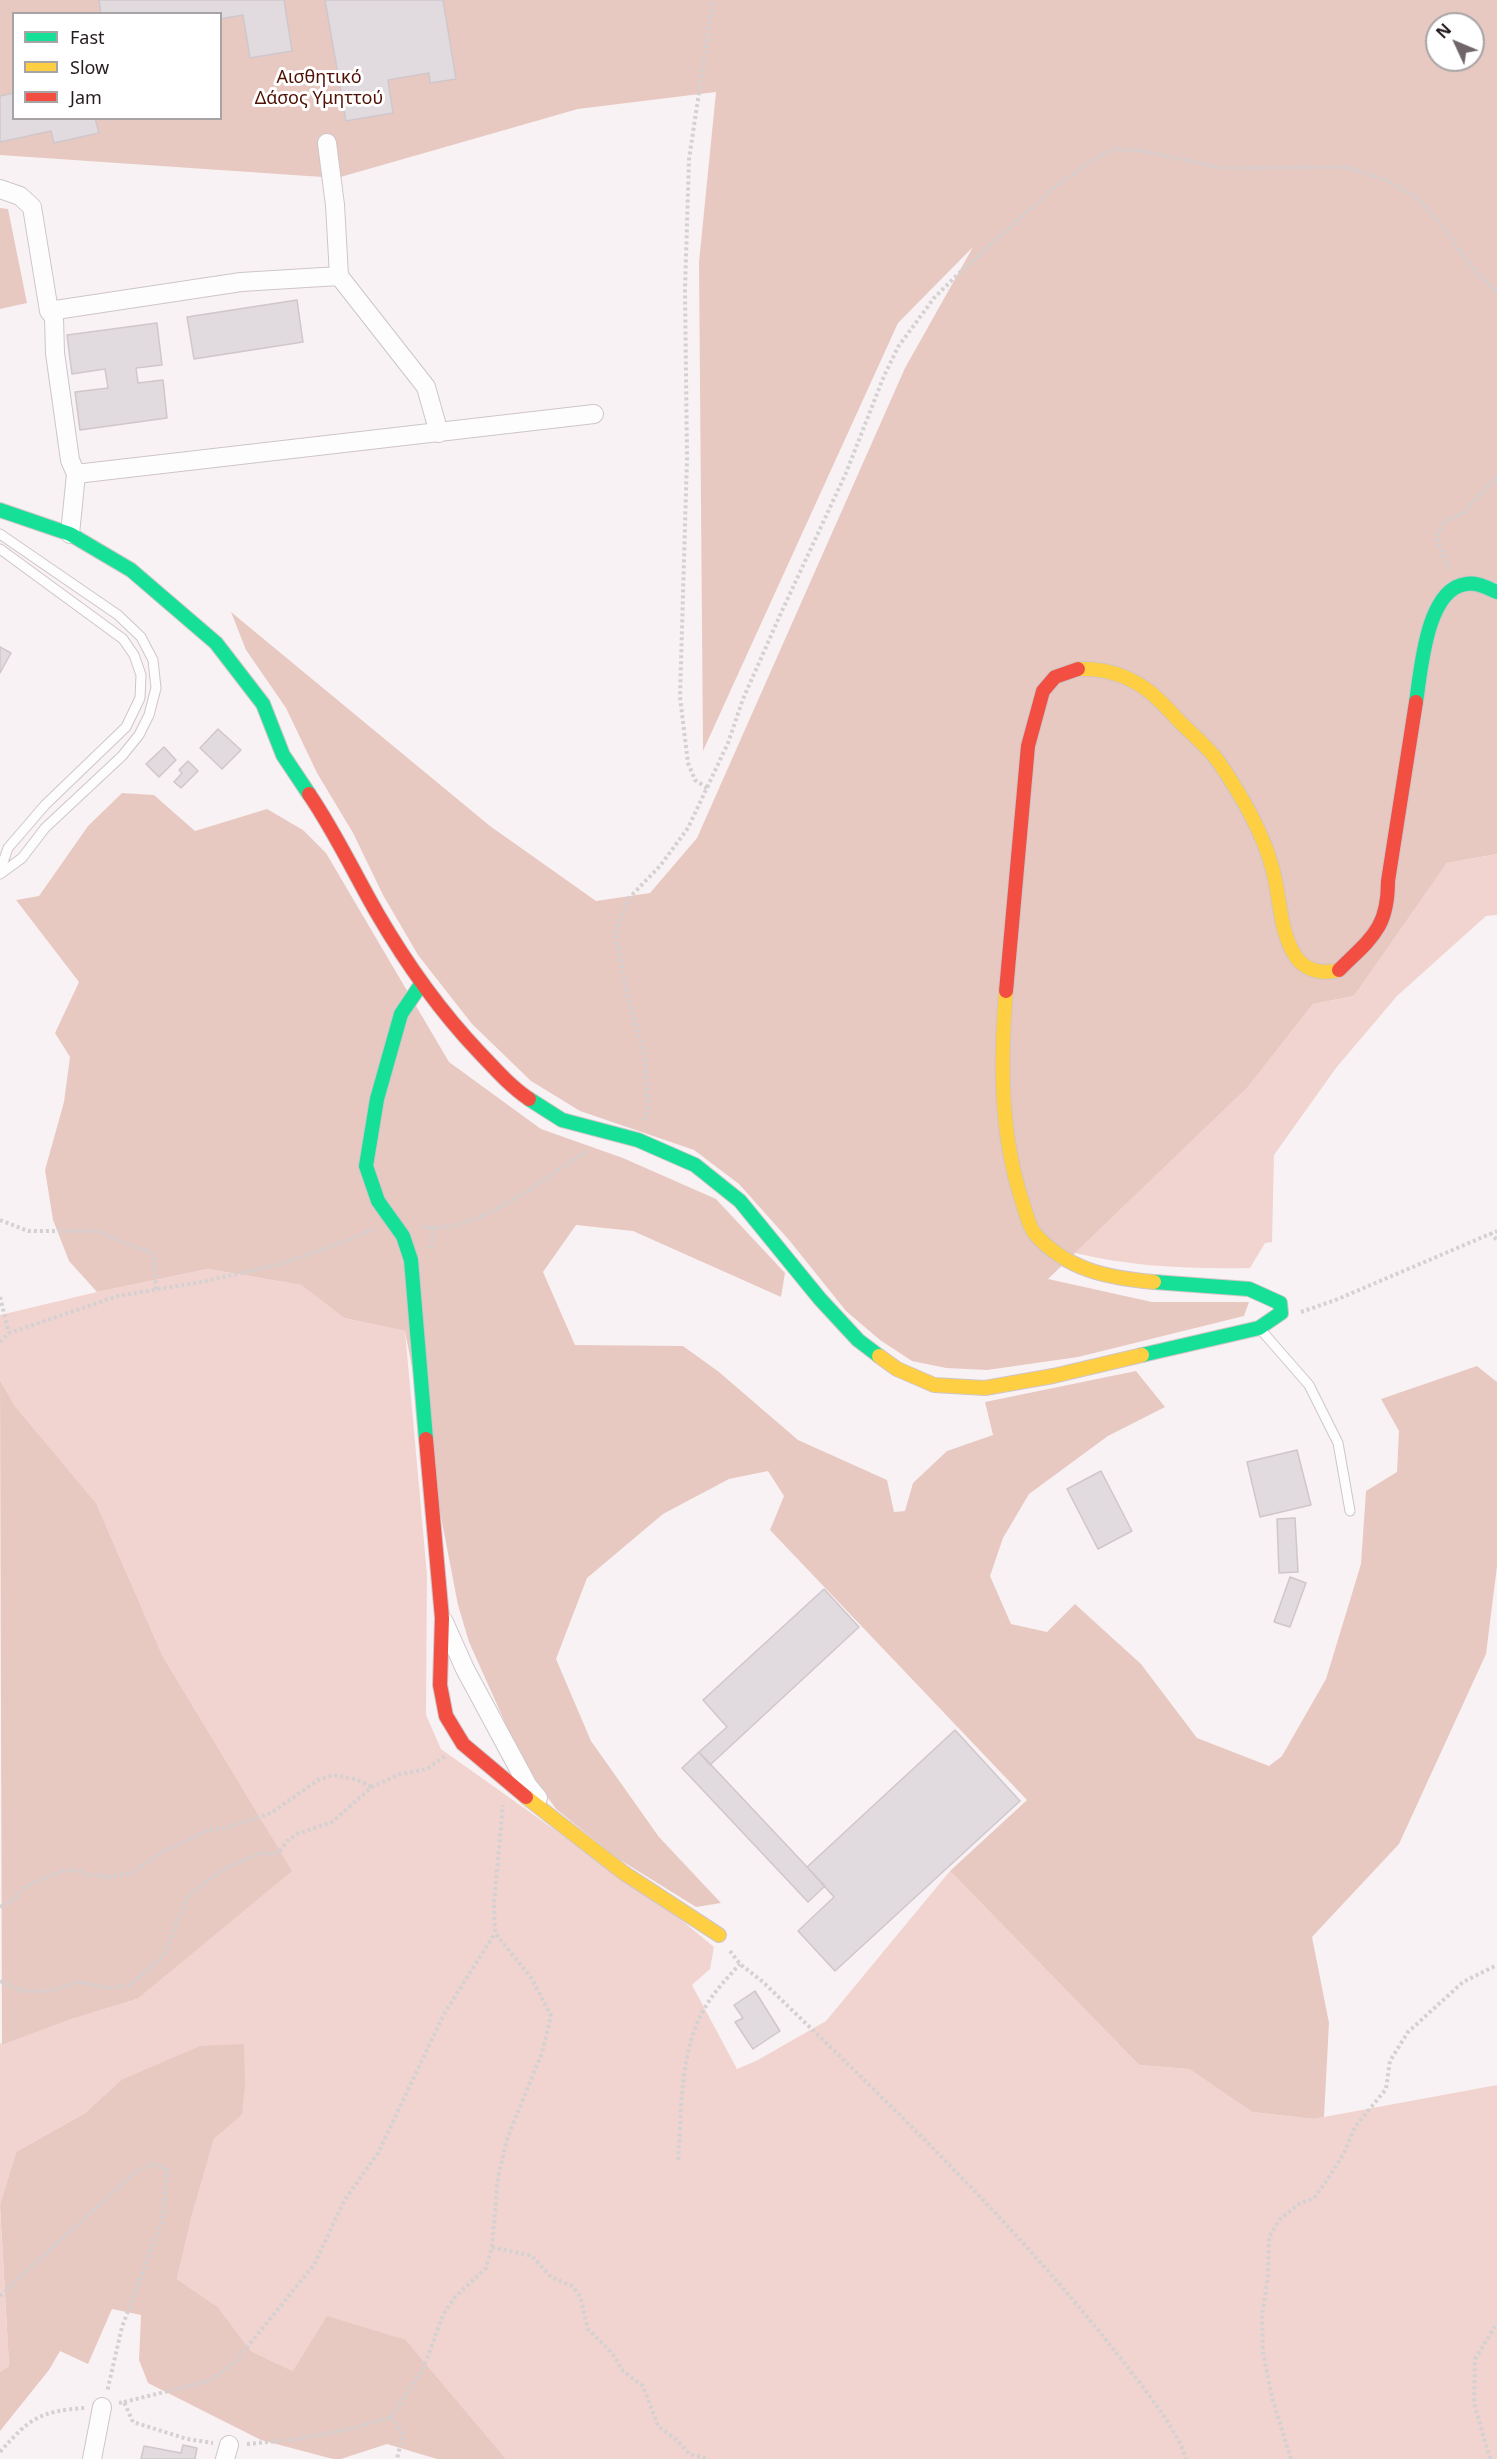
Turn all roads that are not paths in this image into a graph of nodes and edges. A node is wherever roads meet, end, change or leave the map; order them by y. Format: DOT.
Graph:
graph roads {
  1 [pos="327,143"];
  2 [pos="0,189"];
  3 [pos="339,276"];
  4 [pos="49,311"];
  5 [pos="594,414"];
  6 [pos="439,433"];
  7 [pos="76,474"];
  8 [pos="0,510"];
  9 [pos="0,534"];
  10 [pos="70,534"];
  11 [pos="0,549"];
  12 [pos="1497,592"];
  13 [pos="126,727"];
  14 [pos="139,735"];
  15 [pos="0,872"];
  16 [pos="422,983"];
  17 [pos="1259,1328"];
  18 [pos="1350,1511"];
  19 [pos="442,1618"];
  20 [pos="554,1817"];
  21 [pos="719,1935"];
  22 [pos="102,2407"];
  23 [pos="92,2459"];
  1 -- 3 [label="street"];
  2 -- 4 [label="street"];
  3 -- 4 [label="street"];
  3 -- 6 [label="street"];
  4 -- 7 [label="street"];
  5 -- 6 [label="street"];
  6 -- 7 [label="street"];
  7 -- 10 [label="street"];
  8 -- 10 [label="street"];
  9 -- 14 [label="lane"];
  10 -- 16 [label="street"];
  11 -- 13 [label="lane"];
  12 -- 17 [label="street"];
  13 -- 14 [label="lane"];
  13 -- 15 [label="lane"];
  14 -- 15 [label="lane"];
  16 -- 17 [label="street"];
  16 -- 19 [label="street"];
  17 -- 18 [label="lane"];
  19 -- 20 [label="street"];
  19 -- 20 [label="street"];
  20 -- 21 [label="street"];
  22 -- 23 [label="street"];
}
